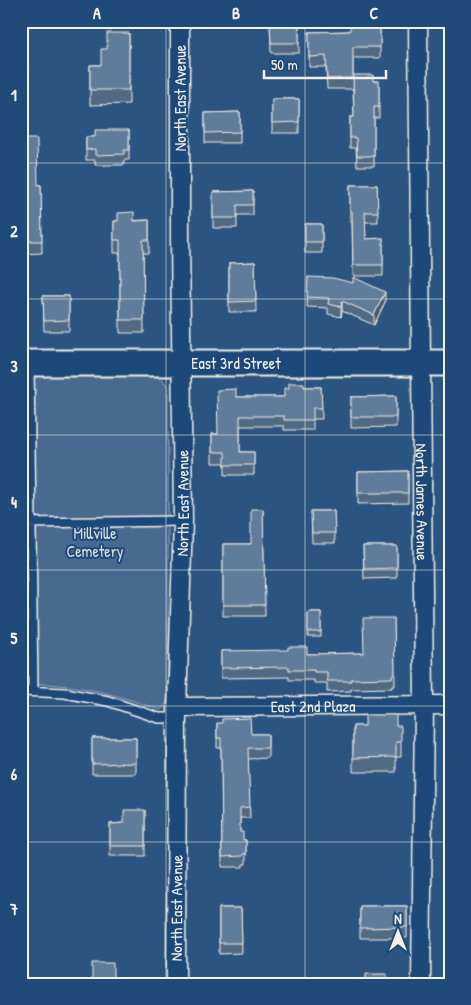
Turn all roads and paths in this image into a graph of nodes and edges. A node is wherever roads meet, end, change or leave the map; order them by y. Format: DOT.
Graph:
graph roads {
  1 [pos="180,21"];
  2 [pos="418,21"];
  3 [pos="25,363"];
  4 [pos="422,363"];
  5 [pos="450,363"];
  6 [pos="182,364"];
  7 [pos="183,521"];
  8 [pos="26,523"];
  9 [pos="21,691"];
  10 [pos="33,691"];
  11 [pos="424,705"];
  12 [pos="450,705"];
  13 [pos="177,713"];
  14 [pos="176,984"];
  15 [pos="421,984"];
  1 -- 6 [label="street, North East Avenue"];
  2 -- 4 [label="street, North James Avenue"];
  3 -- 6 [label="street, East 3rd Street"];
  3 -- 8 [label="lane"];
  4 -- 5 [label="street, East 3rd Street"];
  4 -- 6 [label="street, East 3rd Street"];
  4 -- 11 [label="street, North James Avenue"];
  6 -- 7 [label="street, North East Avenue"];
  7 -- 8 [label="lane"];
  7 -- 13 [label="street, North East Avenue"];
  8 -- 10 [label="lane"];
  9 -- 10 [label="lane, East 2nd Plaza"];
  10 -- 13 [label="lane, East 2nd Plaza"];
  11 -- 12 [label="street, East 2nd Plaza"];
  11 -- 13 [label="street, East 2nd Plaza"];
  11 -- 15 [label="street, North James Avenue"];
  13 -- 14 [label="street, North East Avenue"];
}
